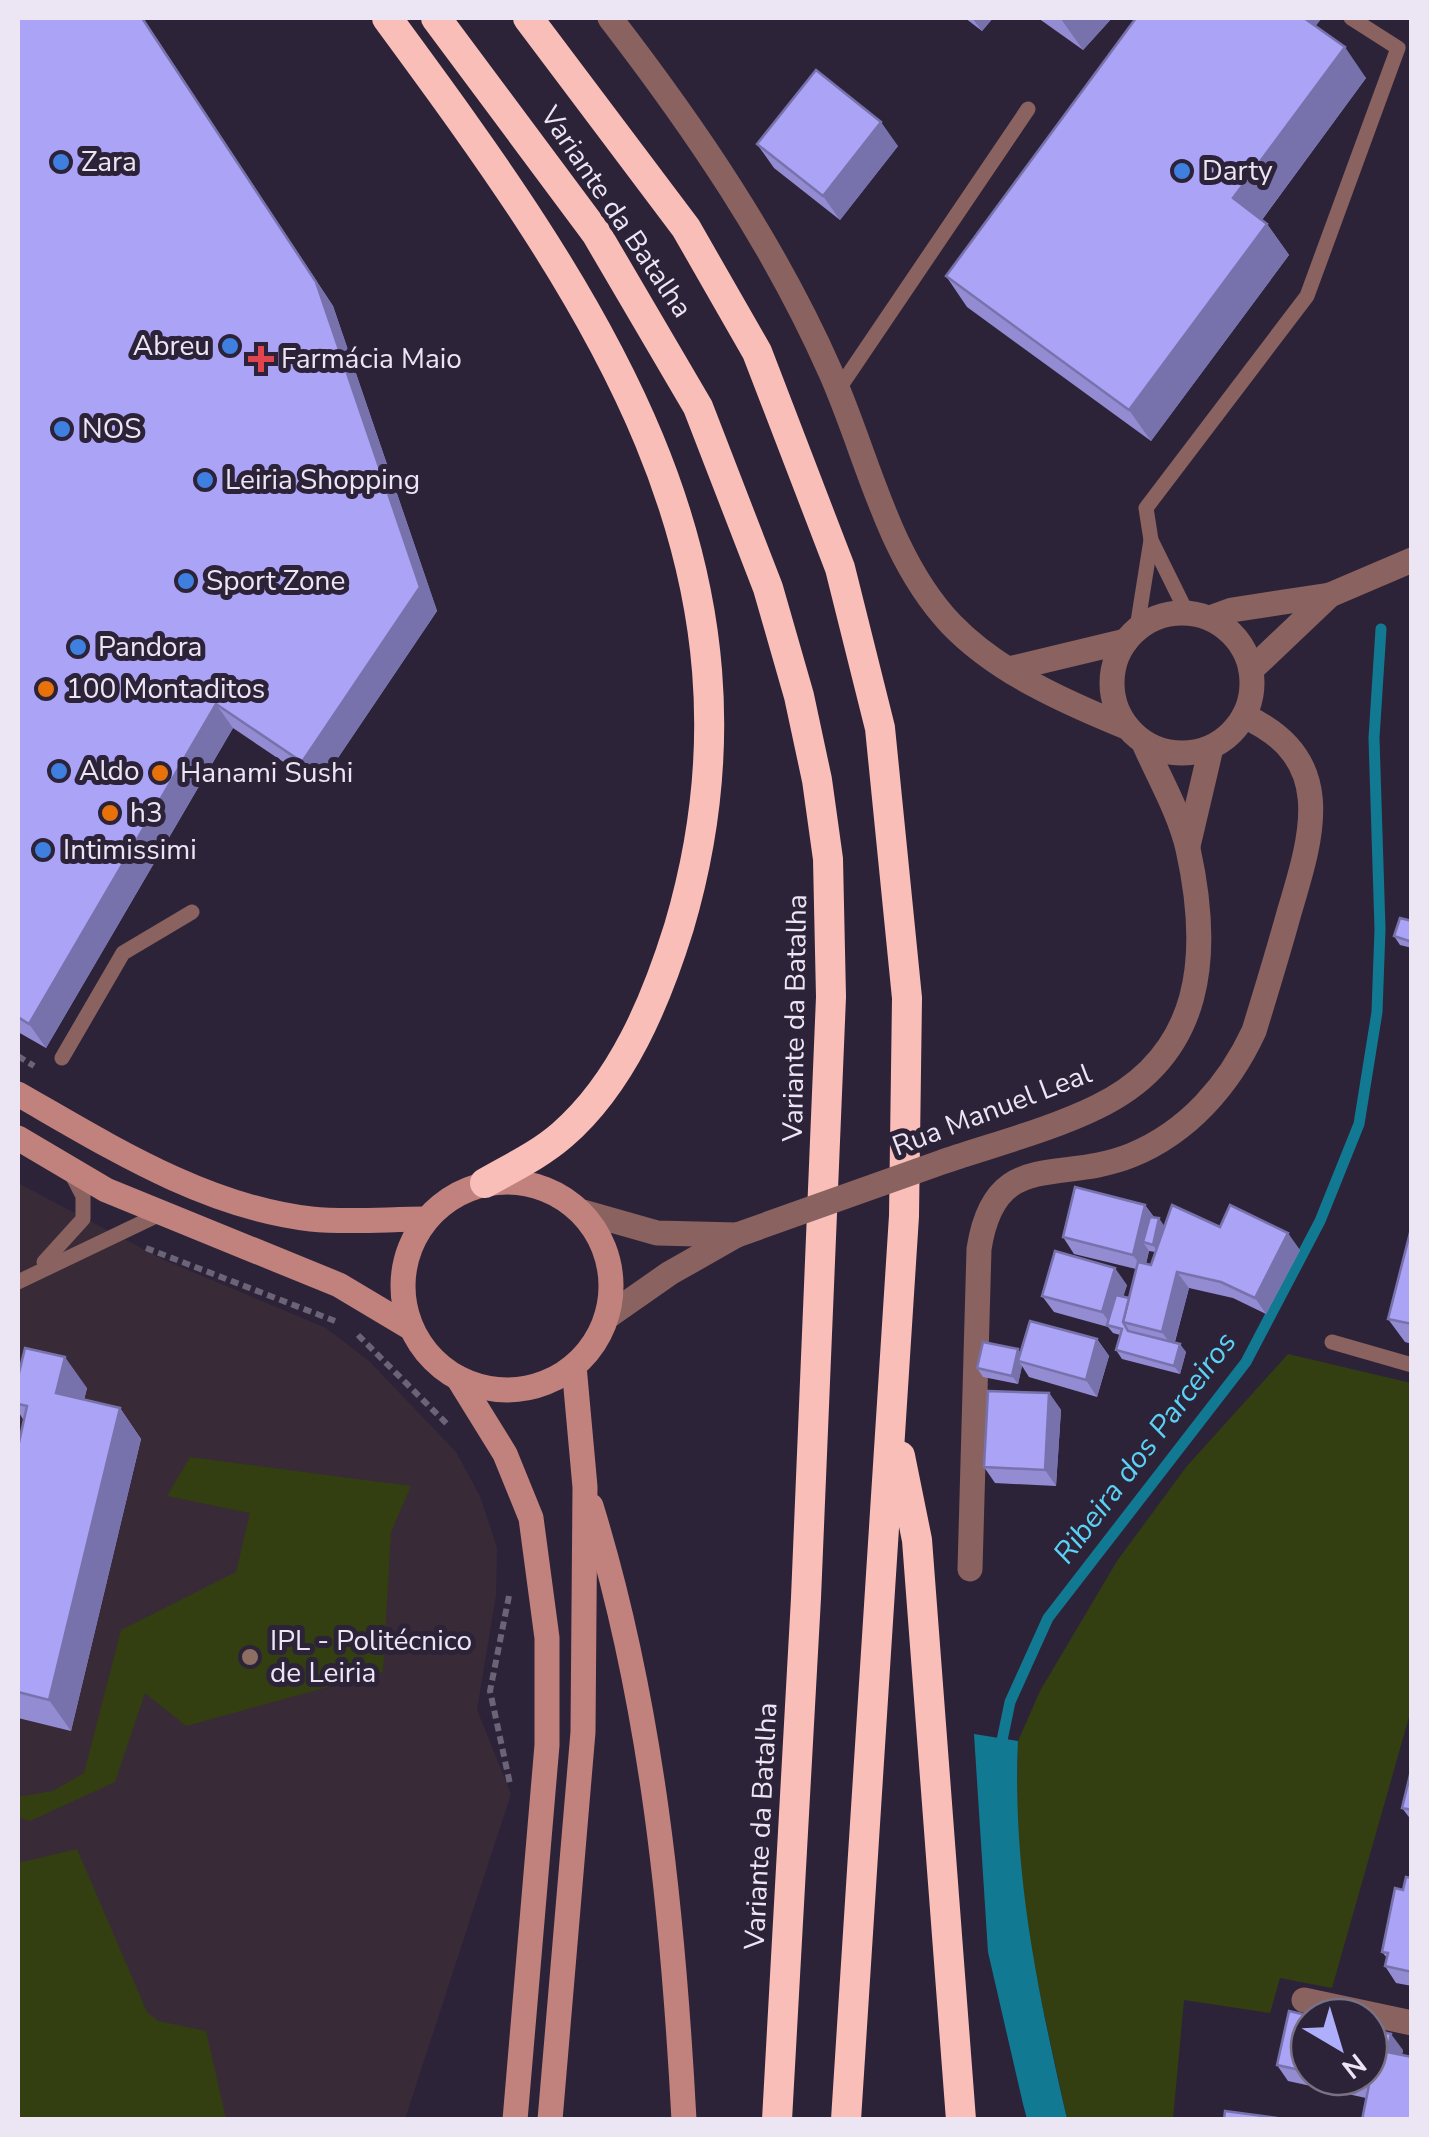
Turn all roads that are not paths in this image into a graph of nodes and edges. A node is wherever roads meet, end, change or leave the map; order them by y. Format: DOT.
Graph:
graph roads {
  1 [pos="387,18"];
  2 [pos="436,18"];
  3 [pos="528,18"];
  4 [pos="610,18"];
  5 [pos="1351,18"];
  6 [pos="1028,110"];
  7 [pos="838,390"];
  8 [pos="1151,540"];
  9 [pos="1412,560"];
  10 [pos="1330,595"];
  11 [pos="1198,616"];
  12 [pos="1131,634"];
  13 [pos="1009,669"];
  14 [pos="1252,670"];
  15 [pos="1244,716"];
  16 [pos="1135,735"];
  17 [pos="1211,748"];
  18 [pos="1188,846"];
  19 [pos="192,912"];
  20 [pos="62,1058"];
  21 [pos="18,1094"];
  22 [pos="18,1138"];
  23 [pos="69,1170"];
  24 [pos="485,1183"];
  25 [pos="583,1212"];
  26 [pos="158,1215"];
  27 [pos="426,1219"];
  28 [pos="737,1235"];
  29 [pos="33,1273"];
  30 [pos="18,1282"];
  31 [pos="607,1317"];
  32 [pos="411,1328"];
  33 [pos="1332,1342"];
  34 [pos="1412,1365"];
  35 [pos="574,1366"];
  36 [pos="458,1378"];
  37 [pos="893,1419"];
  38 [pos="585,1487"];
  39 [pos="970,1569"];
  40 [pos="516,2120"];
  41 [pos="550,2120"];
  42 [pos="684,2120"];
  43 [pos="777,2120"];
  44 [pos="846,2120"];
  45 [pos="961,2120"];
  1 -- 24 [label="highway"];
  2 -- 43 [label="highway, Variante da Batalha"];
  3 -- 37 [label="highway, Variante da Batalha"];
  4 -- 7 [label="street"];
  5 -- 8 [label="lane"];
  6 -- 7 [label="lane"];
  7 -- 13 [label="street"];
  8 -- 11 [label="lane"];
  8 -- 12 [label="lane"];
  9 -- 10 [label="street"];
  10 -- 11 [label="street"];
  10 -- 14 [label="street"];
  11 -- 12 [label="street"];
  11 -- 14 [label="street"];
  12 -- 13 [label="street"];
  12 -- 16 [label="street, Rua Manuel Leal"];
  13 -- 16 [label="street"];
  14 -- 15 [label="street"];
  15 -- 17 [label="street"];
  15 -- 39 [label="street"];
  16 -- 17 [label="street"];
  16 -- 18 [label="street, Rua Manuel Leal"];
  17 -- 18 [label="street, Rua Manuel Leal"];
  18 -- 28 [label="street, Rua Manuel Leal, bridge"];
  19 -- 20 [label="lane"];
  21 -- 27 [label="main road"];
  22 -- 23 [label="main road"];
  23 -- 26 [label="main road"];
  23 -- 29 [label="lane"];
  24 -- 25 [label="main road"];
  24 -- 27 [label="main road"];
  25 -- 28 [label="street, Rua Manuel Leal"];
  25 -- 31 [label="main road"];
  26 -- 29 [label="lane"];
  26 -- 32 [label="main road"];
  27 -- 32 [label="main road"];
  28 -- 31 [label="street, Rua Manuel Leal"];
  29 -- 30 [label="lane"];
  31 -- 35 [label="main road"];
  32 -- 36 [label="main road"];
  33 -- 34 [label="lane"];
  35 -- 36 [label="main road"];
  35 -- 38 [label="main road"];
  36 -- 40 [label="main road"];
  37 -- 44 [label="highway, Variante da Batalha"];
  37 -- 45 [label="highway"];
  38 -- 41 [label="main road"];
  38 -- 42 [label="main road"];
}
